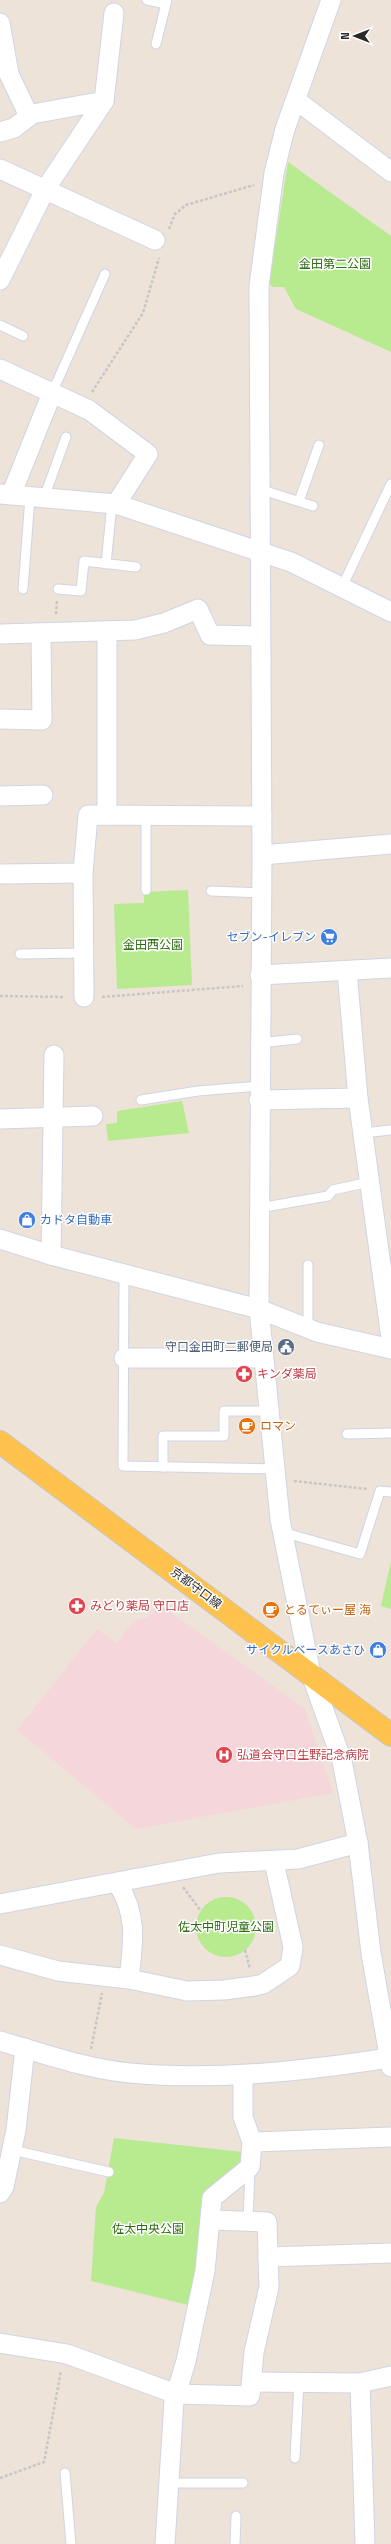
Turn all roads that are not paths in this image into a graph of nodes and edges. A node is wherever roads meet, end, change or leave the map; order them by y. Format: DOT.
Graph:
graph roads {
  1 [pos="147,0"];
  2 [pos="331,0"];
  3 [pos="166,2"];
  4 [pos="114,13"];
  5 [pos="0,23"];
  6 [pos="156,44"];
  7 [pos="2,50"];
  8 [pos="296,100"];
  9 [pos="104,101"];
  10 [pos="29,116"];
  11 [pos="7,130"];
  12 [pos="0,145"];
  13 [pos="0,168"];
  14 [pos="391,172"];
  15 [pos="46,188"];
  16 [pos="161,242"];
  17 [pos="5,252"];
  18 [pos="105,274"];
  19 [pos="0,280"];
  20 [pos="0,324"];
  21 [pos="23,336"];
  22 [pos="0,369"];
  23 [pos="52,393"];
  24 [pos="66,437"];
  25 [pos="319,445"];
  26 [pos="391,484"];
  27 [pos="259,489"];
  28 [pos="5,494"];
  29 [pos="37,497"];
  30 [pos="300,501"];
  31 [pos="114,504"];
  32 [pos="313,506"];
  33 [pos="259,550"];
  34 [pos="106,564"];
  35 [pos="136,567"];
  36 [pos="342,587"];
  37 [pos="23,589"];
  38 [pos="58,589"];
  39 [pos="391,612"];
  40 [pos="107,631"];
  41 [pos="48,633"];
  42 [pos="0,634"];
  43 [pos="260,636"];
  44 [pos="0,719"];
  45 [pos="43,795"];
  46 [pos="0,796"];
  47 [pos="107,815"];
  48 [pos="146,816"];
  49 [pos="262,816"];
  50 [pos="391,844"];
  51 [pos="262,855"];
  52 [pos="83,873"];
  53 [pos="0,874"];
  54 [pos="146,890"];
  55 [pos="211,891"];
  56 [pos="262,893"];
  57 [pos="84,953"];
  58 [pos="20,954"];
  59 [pos="391,968"];
  60 [pos="347,972"];
  61 [pos="260,980"];
  62 [pos="84,997"];
  63 [pos="297,1039"];
  64 [pos="260,1043"];
  65 [pos="54,1055"];
  66 [pos="260,1093"];
  67 [pos="358,1098"];
  68 [pos="141,1100"];
  69 [pos="93,1116"];
  70 [pos="53,1118"];
  71 [pos="0,1119"];
  72 [pos="391,1130"];
  73 [pos="363,1133"];
  74 [pos="369,1182"];
  75 [pos="259,1208"];
  76 [pos="0,1239"];
  77 [pos="51,1255"];
  78 [pos="308,1265"];
  79 [pos="124,1274"];
  80 [pos="386,1274"];
  81 [pos="259,1309"];
  82 [pos="308,1328"];
  83 [pos="391,1338"];
  84 [pos="391,1349"];
  85 [pos="124,1358"];
  86 [pos="263,1358"];
  87 [pos="269,1411"];
  88 [pos="391,1433"];
  89 [pos="347,1434"];
  90 [pos="0,1442"];
  91 [pos="163,1467"];
  92 [pos="275,1474"];
  93 [pos="391,1492"];
  94 [pos="282,1532"];
  95 [pos="311,1674"];
  96 [pos="391,1735"];
  97 [pos="358,1843"];
  98 [pos="274,1862"];
  99 [pos="118,1884"];
  100 [pos="0,1904"];
  101 [pos="0,1955"];
  102 [pos="129,1979"];
  103 [pos="0,2041"];
  104 [pos="25,2048"];
  105 [pos="390,2062"];
  106 [pos="243,2075"];
  107 [pos="391,2137"];
  108 [pos="252,2142"];
  109 [pos="12,2150"];
  110 [pos="250,2167"];
  111 [pos="109,2172"];
  112 [pos="0,2193"];
  113 [pos="210,2220"];
  114 [pos="248,2221"];
  115 [pos="391,2253"];
  116 [pos="268,2258"];
  117 [pos="0,2343"];
  118 [pos="391,2376"];
  119 [pos="252,2382"];
  120 [pos="298,2382"];
  121 [pos="360,2383"];
  122 [pos="176,2394"];
  123 [pos="295,2458"];
  124 [pos="65,2473"];
  125 [pos="169,2483"];
  126 [pos="243,2483"];
  127 [pos="236,2516"];
  128 [pos="71,2544"];
  129 [pos="165,2544"];
  130 [pos="235,2544"];
  131 [pos="365,2544"];
  1 -- 3 [label="lane"];
  2 -- 8 [label="street"];
  3 -- 6 [label="lane"];
  4 -- 9 [label="street"];
  5 -- 7 [label="street"];
  7 -- 10 [label="street"];
  8 -- 14 [label="street"];
  8 -- 27 [label="street"];
  9 -- 10 [label="street"];
  9 -- 15 [label="street"];
  10 -- 11 [label="street"];
  11 -- 12 [label="street"];
  13 -- 15 [label="street"];
  15 -- 16 [label="street"];
  15 -- 17 [label="street"];
  17 -- 19 [label="street"];
  18 -- 23 [label="lane"];
  20 -- 21 [label="lane"];
  22 -- 23 [label="street"];
  23 -- 28 [label="street"];
  23 -- 31 [label="street"];
  24 -- 29 [label="lane"];
  25 -- 30 [label="lane"];
  26 -- 36 [label="lane"];
  27 -- 30 [label="lane"];
  27 -- 33 [label="street"];
  28 -- 29 [label="street"];
  29 -- 31 [label="street"];
  29 -- 37 [label="lane"];
  30 -- 32 [label="lane"];
  31 -- 33 [label="street"];
  31 -- 34 [label="lane"];
  33 -- 36 [label="street"];
  33 -- 43 [label="street"];
  34 -- 35 [label="lane"];
  34 -- 38 [label="lane"];
  36 -- 39 [label="street"];
  40 -- 41 [label="street"];
  40 -- 43 [label="street"];
  40 -- 47 [label="street"];
  41 -- 42 [label="street"];
  41 -- 44 [label="street"];
  43 -- 49 [label="street"];
  45 -- 46 [label="street"];
  47 -- 48 [label="street"];
  47 -- 52 [label="street"];
  48 -- 49 [label="street"];
  48 -- 54 [label="lane"];
  49 -- 51 [label="street"];
  50 -- 51 [label="street"];
  51 -- 56 [label="street"];
  52 -- 53 [label="street"];
  52 -- 57 [label="street"];
  55 -- 56 [label="lane"];
  56 -- 61 [label="street"];
  57 -- 58 [label="lane"];
  57 -- 62 [label="street"];
  59 -- 60 [label="street"];
  60 -- 61 [label="street"];
  60 -- 67 [label="street"];
  61 -- 64 [label="street"];
  63 -- 64 [label="lane"];
  64 -- 66 [label="street"];
  65 -- 70 [label="street"];
  66 -- 67 [label="street"];
  66 -- 68 [label="lane"];
  66 -- 75 [label="street"];
  67 -- 73 [label="street"];
  69 -- 70 [label="street"];
  70 -- 71 [label="street"];
  70 -- 77 [label="street"];
  72 -- 73 [label="lane"];
  73 -- 74 [label="street"];
  74 -- 75 [label="lane"];
  74 -- 80 [label="street"];
  75 -- 81 [label="street"];
  76 -- 77 [label="street"];
  77 -- 79 [label="street"];
  78 -- 82 [label="lane"];
  79 -- 81 [label="street"];
  79 -- 85 [label="lane"];
  80 -- 83 [label="street"];
  81 -- 82 [label="street"];
  81 -- 86 [label="street"];
  82 -- 84 [label="street"];
  85 -- 86 [label="street"];
  85 -- 91 [label="lane"];
  86 -- 87 [label="street"];
  87 -- 91 [label="lane"];
  87 -- 92 [label="street"];
  88 -- 89 [label="lane"];
  90 -- 95 [label="main road, 京都守口線"];
  91 -- 92 [label="lane"];
  92 -- 94 [label="street"];
  93 -- 94 [label="lane"];
  94 -- 95 [label="street"];
  95 -- 96 [label="main road, 京都守口線"];
  95 -- 97 [label="street"];
  97 -- 98 [label="street"];
  97 -- 105 [label="street"];
  98 -- 99 [label="street"];
  98 -- 102 [label="street"];
  99 -- 100 [label="street"];
  99 -- 102 [label="street"];
  101 -- 102 [label="street"];
  103 -- 104 [label="street"];
  104 -- 106 [label="street"];
  104 -- 109 [label="street"];
  105 -- 106 [label="street"];
  106 -- 108 [label="street"];
  107 -- 108 [label="street"];
  108 -- 110 [label="street"];
  109 -- 111 [label="lane"];
  109 -- 112 [label="street"];
  110 -- 113 [label="street"];
  110 -- 114 [label="lane"];
  113 -- 114 [label="street"];
  113 -- 122 [label="street"];
  114 -- 116 [label="street"];
  115 -- 116 [label="street"];
  116 -- 119 [label="street"];
  117 -- 122 [label="street"];
  118 -- 121 [label="street"];
  119 -- 120 [label="street"];
  119 -- 122 [label="street"];
  120 -- 121 [label="street"];
  120 -- 123 [label="lane"];
  121 -- 131 [label="street"];
  122 -- 125 [label="street"];
  124 -- 128 [label="lane"];
  125 -- 126 [label="lane"];
  125 -- 129 [label="street"];
  127 -- 130 [label="lane"];
}
